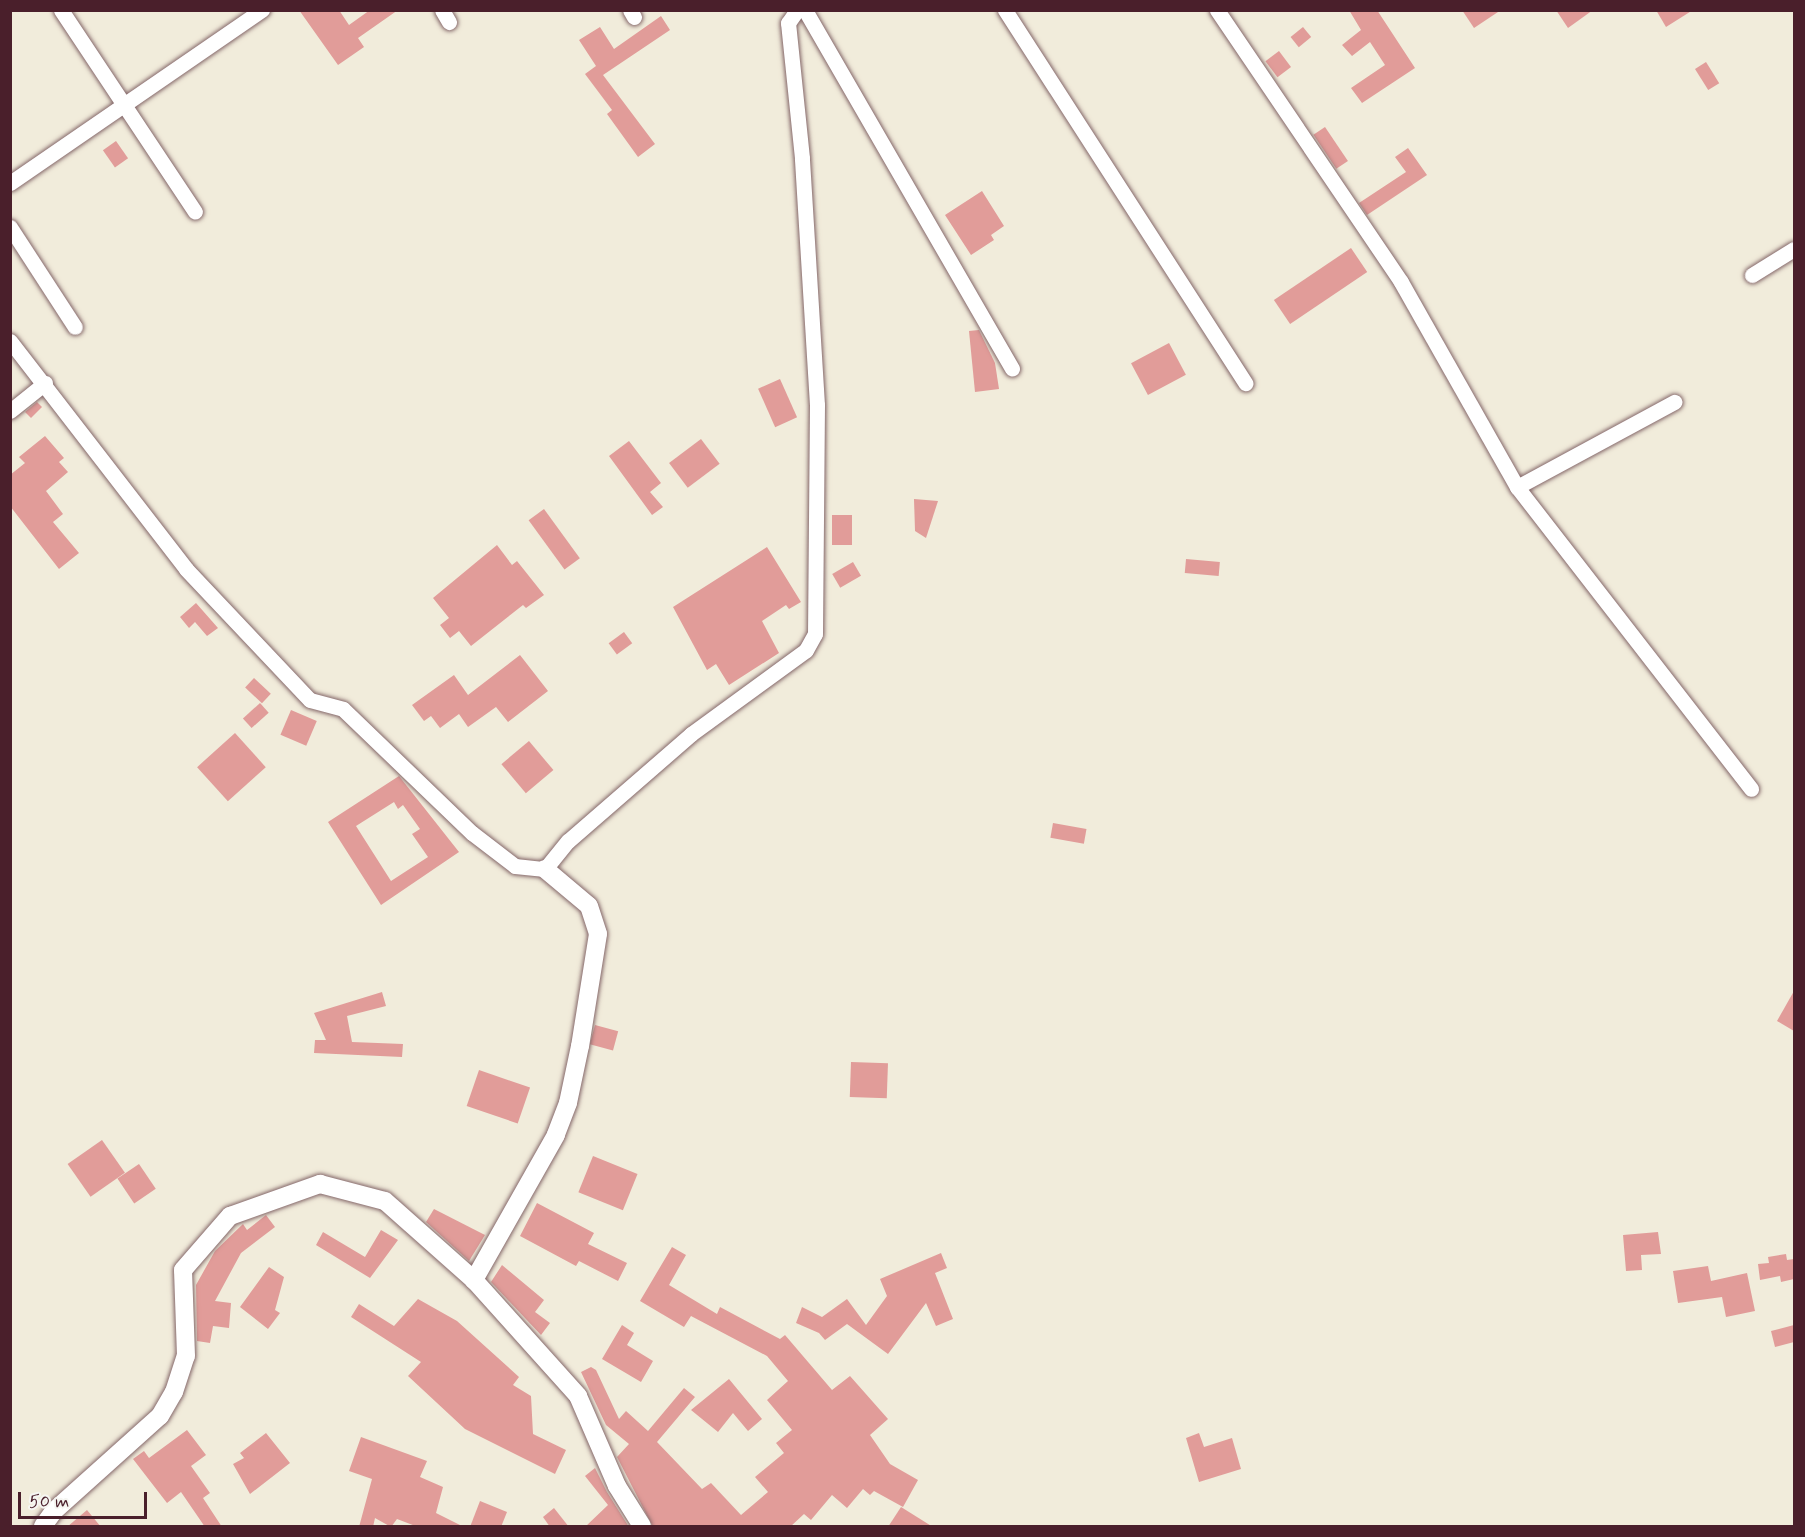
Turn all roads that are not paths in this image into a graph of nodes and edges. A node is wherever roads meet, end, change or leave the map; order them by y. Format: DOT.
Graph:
graph roads {
  1 [pos="61,10"];
  2 [pos="797,10"];
  3 [pos="805,10"];
  4 [pos="1005,10"];
  5 [pos="1217,10"];
  6 [pos="253,13"];
  7 [pos="122,104"];
  8 [pos="10,183"];
  9 [pos="195,212"];
  10 [pos="10,227"];
  11 [pos="1794,249"];
  12 [pos="1752,275"];
  13 [pos="75,327"];
  14 [pos="10,342"];
  15 [pos="1012,368"];
  16 [pos="45,383"];
  17 [pos="1245,383"];
  18 [pos="1674,402"];
  19 [pos="10,411"];
  20 [pos="1517,486"];
  21 [pos="1751,789"];
  22 [pos="545,869"];
  23 [pos="474,1280"];
  24 [pos="43,1527"];
  25 [pos="642,1527"];
  1 -- 7 [label="street"];
  2 -- 22 [label="street"];
  3 -- 15 [label="street"];
  4 -- 17 [label="street"];
  5 -- 20 [label="street"];
  6 -- 7 [label="street"];
  7 -- 8 [label="street"];
  7 -- 9 [label="street"];
  10 -- 13 [label="street"];
  11 -- 12 [label="street"];
  14 -- 16 [label="street"];
  16 -- 19 [label="street"];
  16 -- 22 [label="street"];
  18 -- 20 [label="street"];
  20 -- 21 [label="street"];
  22 -- 23 [label="street"];
  23 -- 24 [label="street"];
  23 -- 25 [label="street"];
}
